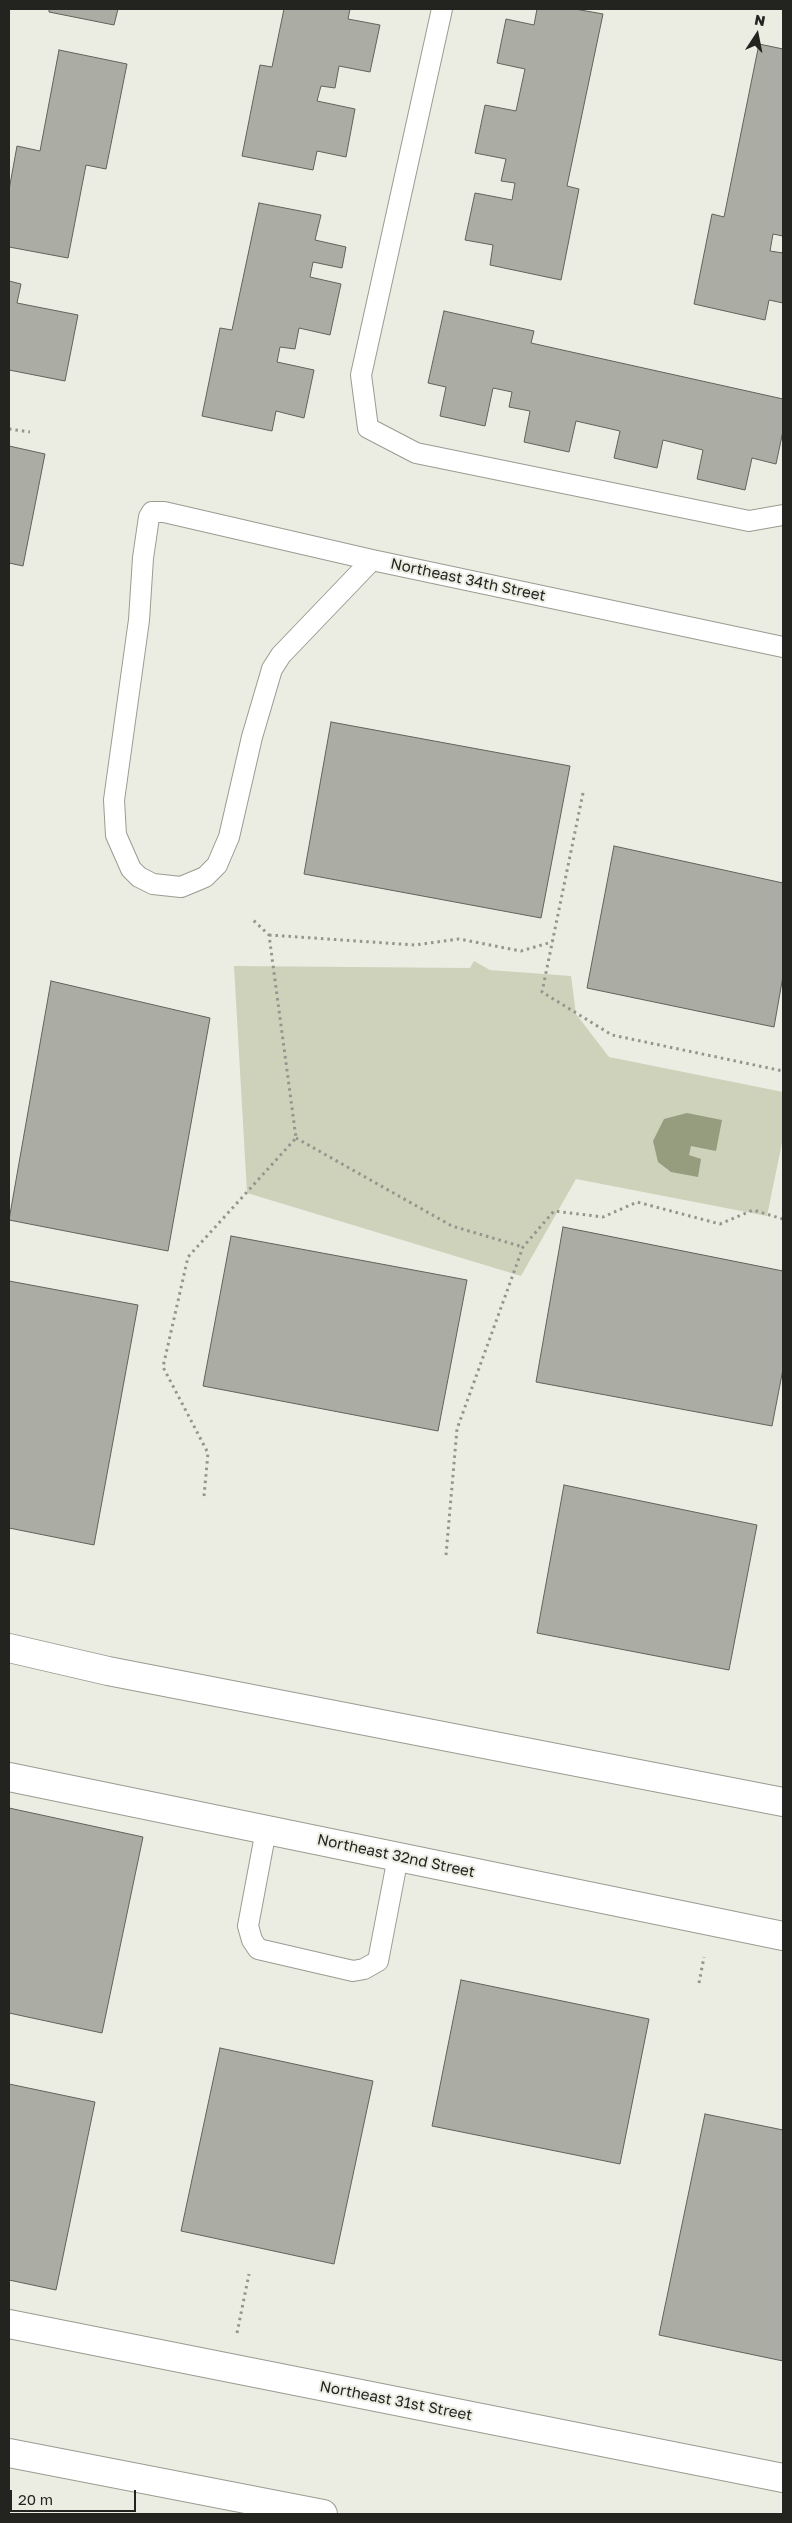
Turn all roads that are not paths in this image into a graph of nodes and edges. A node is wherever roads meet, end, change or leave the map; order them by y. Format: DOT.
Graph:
graph roads {
  1 [pos="442,9"];
  2 [pos="783,515"];
  3 [pos="372,560"];
  4 [pos="783,647"];
  5 [pos="9,1648"];
  6 [pos="9,1777"];
  7 [pos="783,1802"];
  8 [pos="266,1830"];
  9 [pos="398,1857"];
  10 [pos="783,1936"];
  11 [pos="9,2324"];
  12 [pos="9,2453"];
  13 [pos="783,2478"];
  14 [pos="323,2514"];
  1 -- 2 [label="lane"];
  3 -- 3 [label="lane, Northeast 34th Street"];
  3 -- 4 [label="lane, Northeast 34th Street"];
  5 -- 7 [label="street"];
  6 -- 8 [label="street, Northeast 32nd Street"];
  8 -- 9 [label="street, Northeast 32nd Street"];
  8 -- 9 [label="lane"];
  9 -- 10 [label="street, Northeast 32nd Street"];
  11 -- 13 [label="street, Northeast 31st Street"];
  12 -- 14 [label="street"];
}
